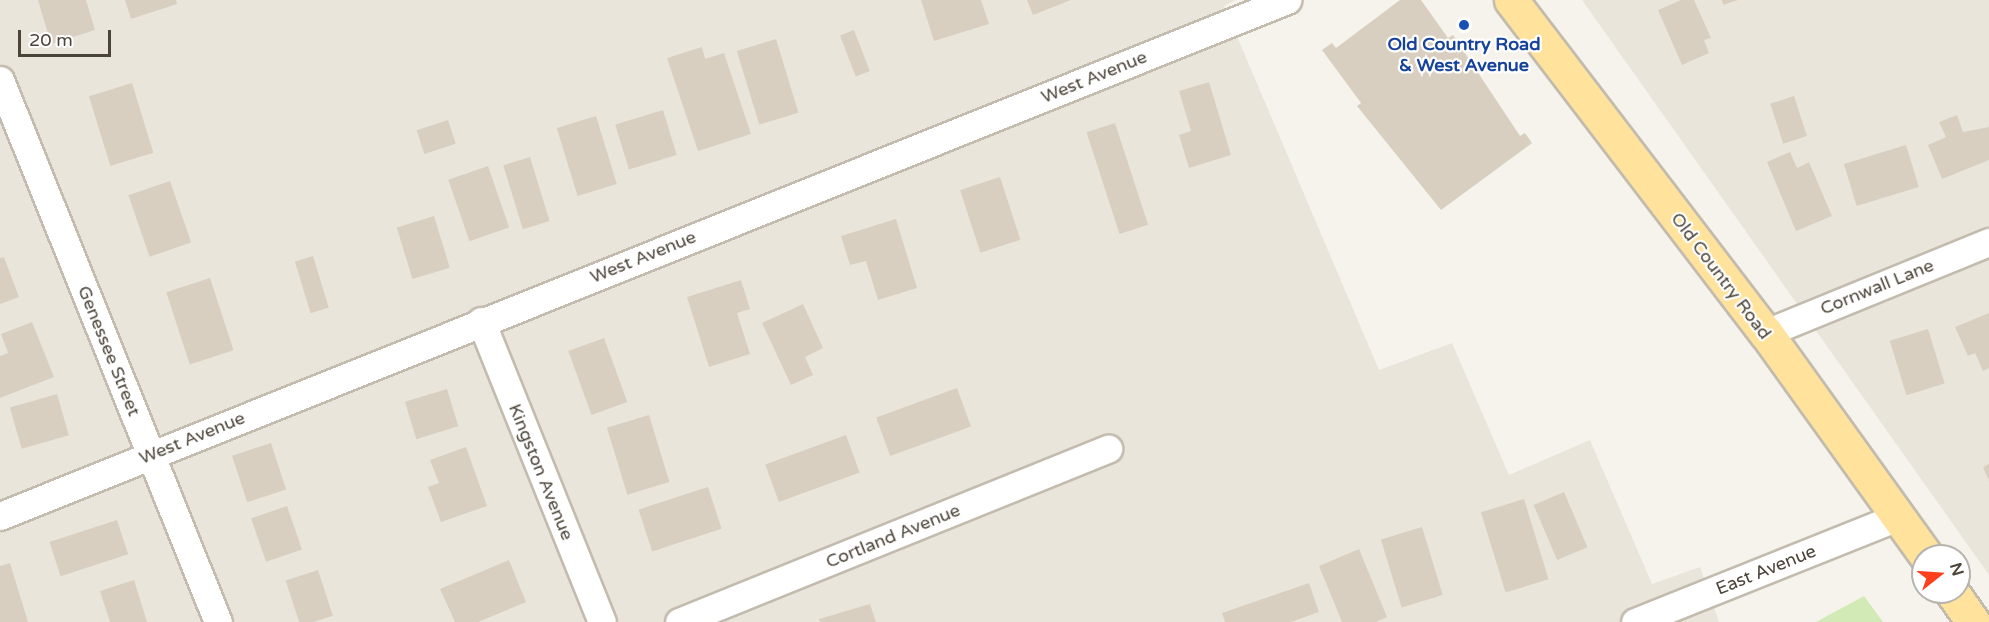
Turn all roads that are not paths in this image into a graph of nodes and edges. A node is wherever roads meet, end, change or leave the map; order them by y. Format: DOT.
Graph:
graph roads {
  1 [pos="1287,0"];
  2 [pos="1511,0"];
  3 [pos="0,80"];
  4 [pos="1989,242"];
  5 [pos="481,321"];
  6 [pos="1766,333"];
  7 [pos="1108,449"];
  8 [pos="151,455"];
  9 [pos="0,516"];
  10 [pos="1898,518"];
  11 [pos="1917,544"];
  12 [pos="1960,604"];
  13 [pos="218,622"];
  14 [pos="602,622"];
  15 [pos="679,622"];
  16 [pos="1635,622"];
  17 [pos="1973,622"];
  1 -- 5 [label="street, West Avenue"];
  2 -- 6 [label="main road, Old Country Road"];
  3 -- 8 [label="street, Genessee Street"];
  4 -- 6 [label="street, Cornwall Lane"];
  5 -- 8 [label="street, West Avenue"];
  5 -- 14 [label="street, Kingston Avenue"];
  6 -- 10 [label="main road, Old Country Road"];
  7 -- 15 [label="street, Cortland Avenue"];
  8 -- 9 [label="street, West Avenue"];
  8 -- 13 [label="street, Genessee Street"];
  10 -- 11 [label="main road, Old Country Road"];
  10 -- 16 [label="street, East Avenue"];
  12 -- 17 [label="main road"];
}
